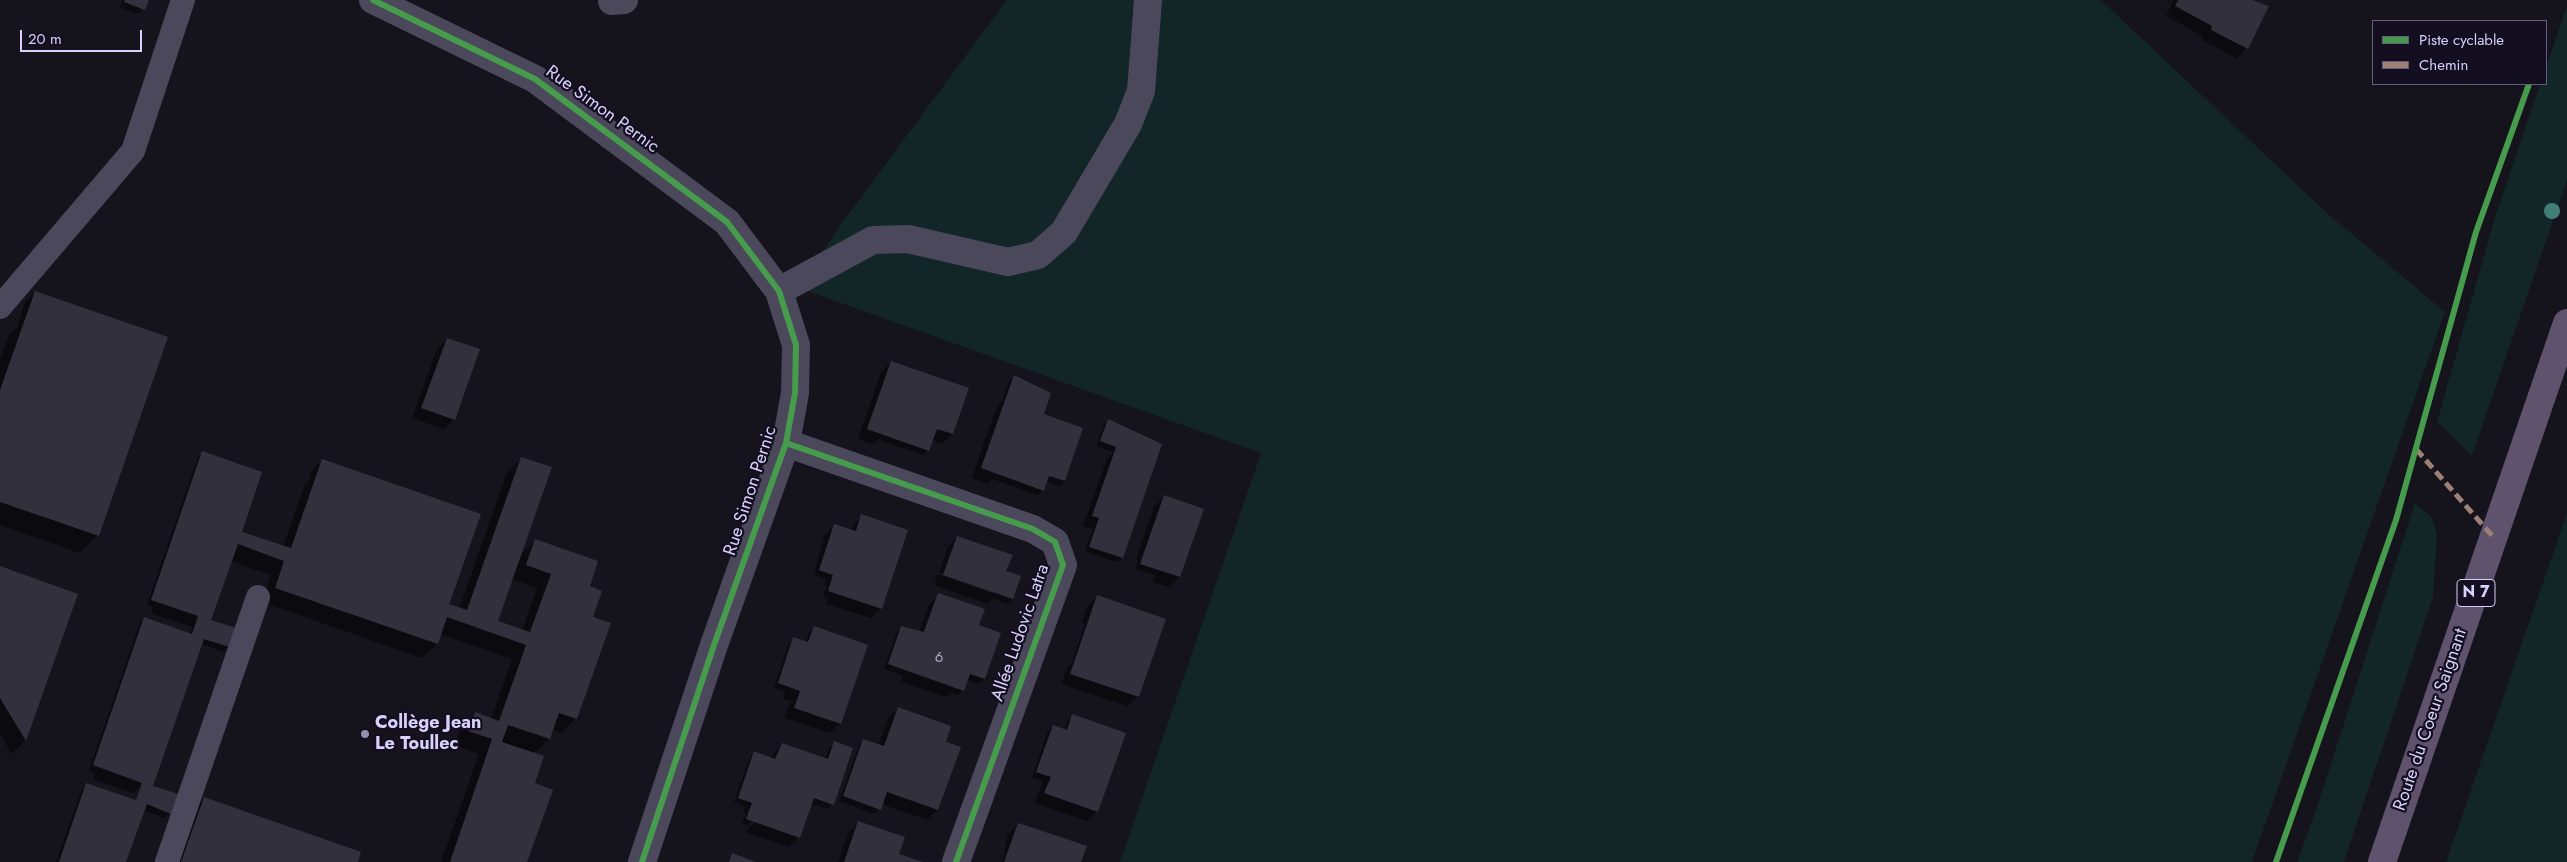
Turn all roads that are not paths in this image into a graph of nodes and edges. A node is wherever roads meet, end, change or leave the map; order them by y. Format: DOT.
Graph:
graph roads {
  1 [pos="183,0"];
  2 [pos="374,0"];
  3 [pos="1148,0"];
  4 [pos="779,291"];
  5 [pos="0,307"];
  6 [pos="2567,323"];
  7 [pos="786,443"];
  8 [pos="258,597"];
  9 [pos="167,862"];
  10 [pos="642,862"];
  11 [pos="956,862"];
  12 [pos="2382,862"];
  1 -- 5 [label="lane"];
  2 -- 4 [label="street, Rue Simon Pernic"];
  3 -- 4 [label="street"];
  4 -- 7 [label="street, Rue Simon Pernic"];
  6 -- 12 [label="main road, Route du Coeur Saignant / N 7"];
  7 -- 10 [label="street, Rue Simon Pernic"];
  7 -- 11 [label="street, Allée Ludovic Latra"];
  8 -- 9 [label="lane"];
}
